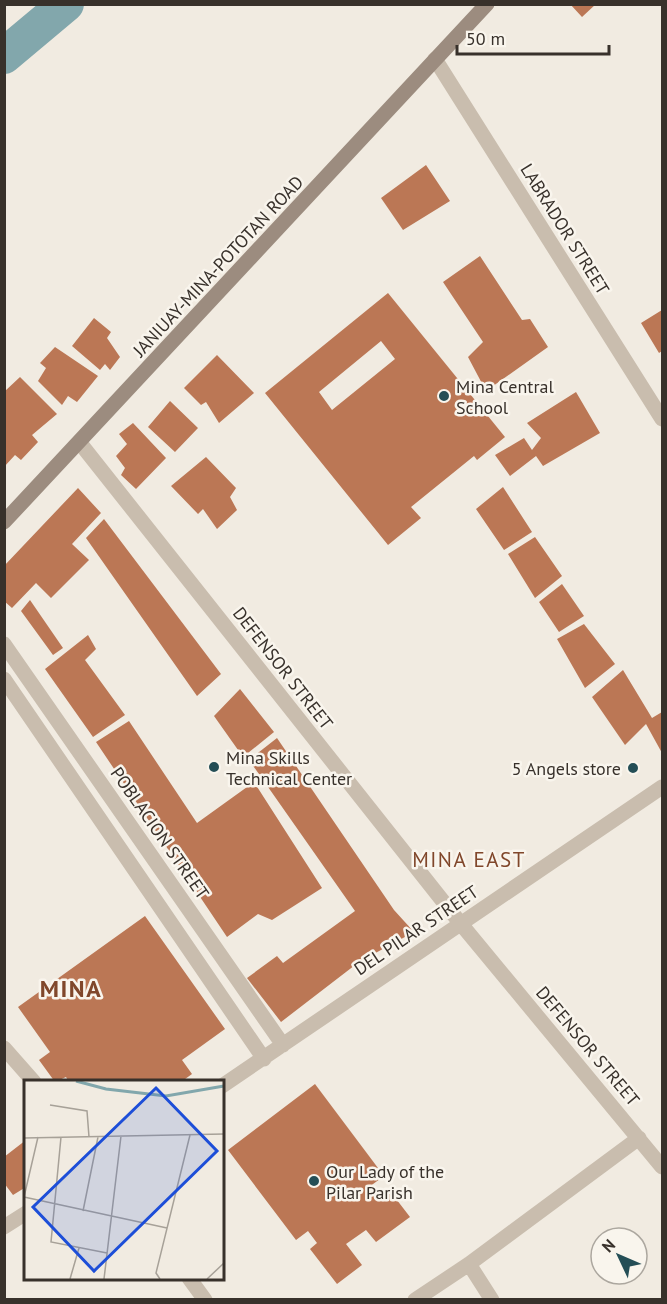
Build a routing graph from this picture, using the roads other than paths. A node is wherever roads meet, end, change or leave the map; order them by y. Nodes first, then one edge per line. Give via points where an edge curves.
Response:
1 (487, 4) edge
2 (435, 59) junction
3 (663, 419) edge
4 (80, 443) junction
5 (4, 522) edge
6 (4, 644) edge
7 (4, 679) edge
8 (663, 787) edge
9 (461, 924) junction
10 (283, 1045) junction
11 (4, 1048) edge
12 (264, 1059) junction
13 (32, 1080) edge
14 (224, 1085) edge
15 (639, 1138) junction
16 (663, 1167) edge
17 (24, 1215) edge
18 (4, 1227) edge
19 (469, 1264) junction
20 (191, 1280) edge
21 (205, 1299) edge
22 (415, 1299) edge
23 (492, 1299) edge

1 - 2 main road, JANIUAY-MINA-POTOTAN ROAD
2 - 3 street, LABRADOR STREET
2 - 4 main road, JANIUAY-MINA-POTOTAN ROAD
4 - 5 main road, JANIUAY-MINA-POTOTAN ROAD
4 - 9 street, DEFENSOR STREET
6 - 10 street, POBLACION STREET
7 - 12 street
8 - 9 street, DEL PILAR STREET
9 - 10 street, DEL PILAR STREET
9 - 15 street, DEFENSOR STREET
10 - 12 street, DEL PILAR STREET
11 - 13 street
12 - 14 street, DEL PILAR STREET
15 - 16 street, DEFENSOR STREET
15 - 19 street
17 - 18 street
19 - 22 street
19 - 23 street
20 - 21 street

